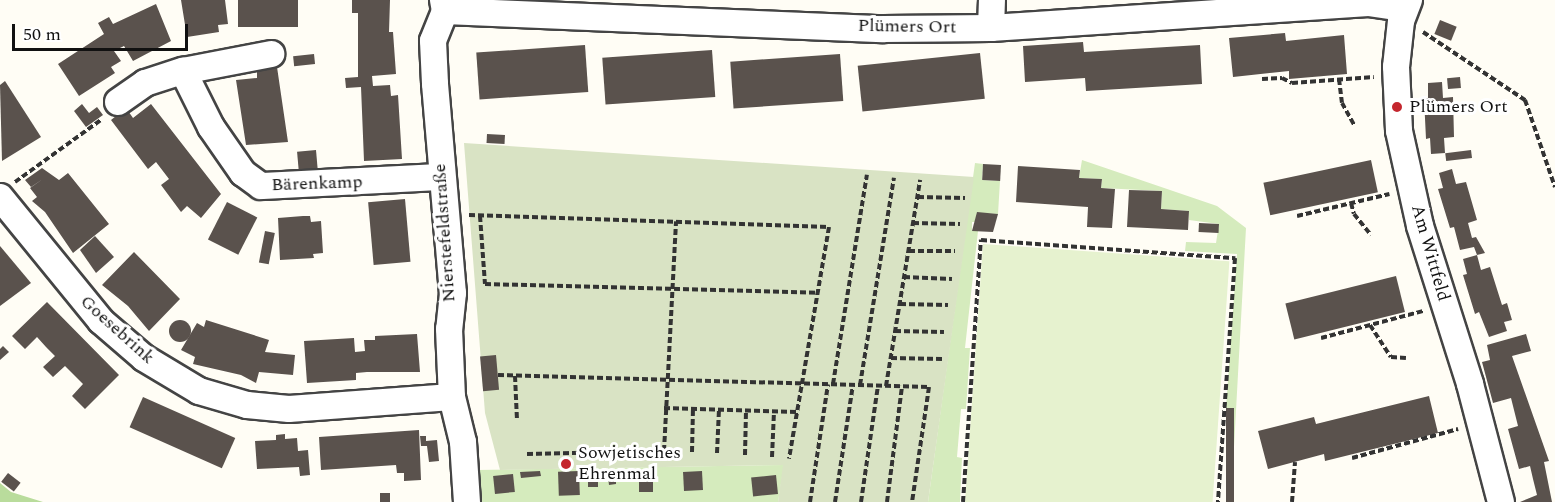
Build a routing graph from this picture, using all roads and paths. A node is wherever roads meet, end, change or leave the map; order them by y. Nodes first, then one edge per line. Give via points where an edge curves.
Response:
1 (992, 0) edge
2 (444, 5) edge
3 (1404, 10) edge
4 (991, 28) junction
5 (272, 54) dead end
6 (183, 71) junction
7 (1386, 76) dead end
8 (1262, 79) dead end
9 (1339, 79) junction
10 (118, 102) joint
11 (1354, 125) dead end
12 (867, 175) dead end
13 (441, 177) junction
14 (894, 178) dead end
15 (920, 180) dead end
16 (1555, 187) edge
17 (5, 191) edge
18 (1392, 194) dead end
19 (918, 197) junction
20 (965, 198) dead end
21 (1351, 203) junction
22 (445, 215) junction
23 (480, 216) junction
24 (1297, 216) dead end
25 (676, 221) junction
26 (914, 223) junction
27 (960, 224) dead end
28 (1371, 235) dead end
29 (909, 251) junction
30 (955, 251) dead end
31 (904, 277) junction
32 (952, 279) dead end
33 (671, 288) junction
34 (818, 293) junction
35 (900, 304) junction
36 (948, 305) dead end
37 (1436, 308) dead end
38 (1370, 325) junction
39 (895, 331) junction
40 (944, 332) dead end
41 (1321, 338) dead end
42 (891, 358) junction
43 (1406, 358) dead end
44 (942, 359) dead end
45 (498, 375) dead end
46 (514, 375) junction
47 (665, 380) junction
48 (802, 383) junction
49 (830, 384) junction
50 (853, 385) junction
51 (860, 385) junction
52 (878, 385) junction
53 (886, 386) junction
54 (902, 386) junction
55 (452, 397) junction
56 (664, 408) junction
57 (693, 408) junction
58 (719, 409) junction
59 (746, 410) junction
60 (774, 411) junction
61 (797, 412) junction
62 (517, 420) dead end
63 (1470, 426) dead end
64 (692, 452) dead end
65 (717, 453) dead end
66 (527, 454) dead end
67 (745, 455) dead end
68 (772, 457) dead end
69 (1352, 458) dead end
70 (789, 459) dead end
71 (1295, 462) dead end
72 (467, 502) edge
73 (810, 502) edge
74 (835, 502) edge
75 (861, 502) edge
76 (887, 502) edge
77 (912, 502) edge
78 (963, 502) edge
79 (1218, 502) edge
80 (1292, 502) edge
81 (1501, 502) edge

1 - 4 street
2 - 4 street, Plümers Ort via 883,28
2 - 13 street, Nierstefeldstraße via 433,42
3 - 4 street, Plümers Ort via 1368,3
3 - 16 path via 1525,100
3 - 81 street, Am Wittfeld via 1396,67 1399,131 1420,226 1470,384
5 - 6 street
6 - 10 street via 145,83
6 - 13 street, Bärenkamp via 211,127 243,173 261,186
7 - 9 path
8 - 9 path
9 - 11 path via 1342,103
10 - 17 path via 119,107
12 - 49 path
13 - 22 street, Nierstefeldstraße
14 - 51 path
15 - 19 path
17 - 55 street, Goesebrink via 101,321 144,358 199,391 247,405 289,409
18 - 21 path
19 - 20 path
19 - 26 path
21 - 24 path
21 - 28 path via 1354,214
22 - 23 path
22 - 55 street, Nierstefeldstraße via 453,293 449,329
23 - 25 path
23 - 33 path via 485,284
25 - 33 path
25 - 34 path via 830,227
26 - 27 path
26 - 29 path
29 - 30 path
29 - 31 path
31 - 32 path
31 - 35 path
33 - 34 path
33 - 47 path
34 - 48 path
35 - 36 path
35 - 39 path
37 - 38 path
38 - 41 path
38 - 43 path via 1391,357
39 - 40 path
39 - 42 path
42 - 44 path
42 - 53 path
45 - 46 path
46 - 47 path
46 - 62 path
47 - 48 path
47 - 56 path
48 - 49 path
48 - 61 path
49 - 50 path
49 - 73 path
50 - 51 path
50 - 74 path
51 - 52 path
52 - 53 path
52 - 75 path
53 - 54 path
54 - 76 path
54 - 77 path via 928,387
55 - 72 street, Nierstefeldstraße via 463,442
56 - 57 path
56 - 66 path via 663,451
57 - 58 path
57 - 64 path
58 - 59 path
58 - 65 path
59 - 60 path
59 - 67 path
60 - 61 path
60 - 68 path
61 - 70 path
63 - 69 path
71 - 80 path
78 - 79 path via 981,240 1235,258

